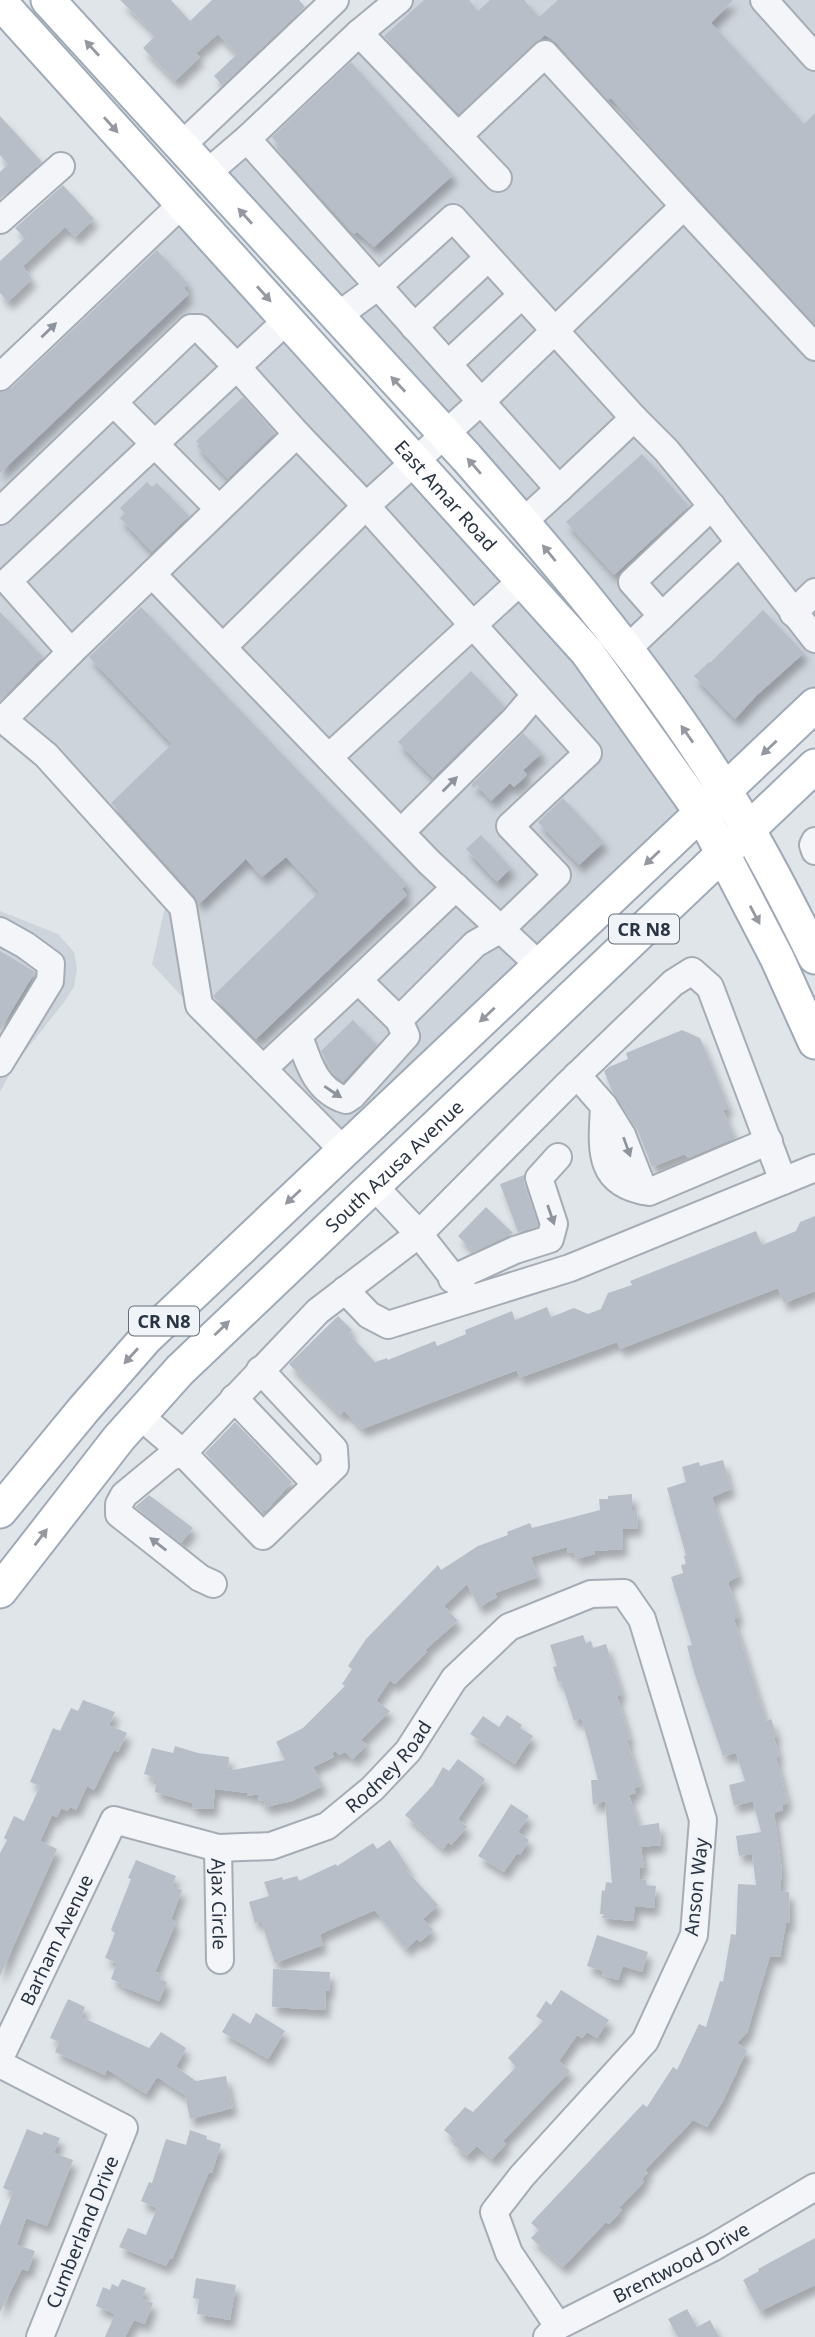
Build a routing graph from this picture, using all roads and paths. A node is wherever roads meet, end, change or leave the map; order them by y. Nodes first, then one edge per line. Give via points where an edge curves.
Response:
1 (48, 0) edge
2 (335, 0) edge
3 (399, 0) edge
4 (764, 0) edge
5 (0, 2) edge
6 (359, 33) junction
7 (815, 57) edge
8 (458, 136) junction
9 (247, 139) junction
10 (181, 146) junction
11 (61, 166) dead end
12 (206, 174) junction
13 (498, 178) dead end
14 (183, 204) junction
15 (684, 206) junction
16 (0, 220) edge
17 (488, 258) junction
18 (377, 287) junction
19 (522, 295) junction
20 (336, 317) junction
21 (287, 320) junction
22 (414, 327) junction
23 (554, 330) junction
24 (815, 347) edge
25 (448, 365) junction
26 (237, 367) junction
27 (0, 377) edge
28 (484, 398) junction
29 (114, 402) junction
30 (634, 418) junction
31 (297, 434) junction
32 (445, 434) junction
33 (155, 444) junction
34 (415, 461) junction
35 (559, 489) junction
36 (373, 499) junction
37 (712, 506) junction
38 (219, 509) junction
39 (0, 511) edge
40 (523, 522) junction
41 (739, 543) junction
42 (152, 574) junction
43 (4, 577) edge
44 (523, 580) junction
45 (815, 592) edge
46 (793, 613) junction
47 (662, 616) junction
48 (472, 625) junction
49 (815, 639) edge
50 (223, 647) junction
51 (626, 650) junction
52 (71, 652) junction
53 (536, 695) junction
54 (815, 705) edge
55 (1, 718) edge
56 (329, 757) junction
57 (815, 766) edge
58 (713, 801) junction
59 (748, 831) junction
60 (401, 832) junction
61 (815, 841) edge
62 (815, 851) edge
63 (723, 855) junction
64 (456, 887) junction
65 (501, 929) junction
66 (0, 931) edge
67 (815, 957) edge
68 (539, 965) junction
69 (358, 980) junction
70 (399, 1020) junction
71 (299, 1036) junction
72 (815, 1042) edge
73 (0, 1063) edge
74 (263, 1069) junction
75 (578, 1075) junction
76 (768, 1141) junction
77 (343, 1150) junction
78 (558, 1157) dead end
79 (815, 1168) edge
80 (783, 1181) junction
81 (373, 1185) junction
82 (419, 1234) junction
83 (452, 1279) junction
84 (345, 1290) junction
85 (470, 1299) junction
86 (260, 1370) junction
87 (234, 1398) junction
88 (139, 1415) junction
89 (183, 1453) junction
90 (316, 1484) junction
91 (0, 1511) edge
92 (213, 1584) dead end
93 (0, 1591) edge
94 (624, 1593) joint
95 (114, 1820) joint
96 (218, 1848) junction
97 (220, 1960) dead end
98 (0, 2058) edge
99 (0, 2064) edge
100 (815, 2187) edge
101 (553, 2332) edge
102 (40, 2337) edge

10 -> 1 main road, East Amar Road
2 - 10 street
3 - 6 street
4 - 7 street
5 -> 14 main road, East Amar Road
6 - 8 street
6 - 9 street
8 - 13 street
8 - 15 street via 545,54
9 - 12 street
9 - 18 street
10 - 12 main road, East Amar Road
11 - 16 street
20 -> 12 main road, East Amar Road
14 -> 21 main road, East Amar Road
27 -> 14 street
15 - 23 street
15 - 24 street
17 - 18 street via 453,218
17 - 19 street
17 - 22 street
18 - 20 street
18 - 22 street
19 - 23 street
19 - 25 street
32 -> 20 main road, East Amar Road
21 - 26 street
21 - 34 main road, East Amar Road
22 - 25 street
23 - 28 street
23 - 30 street
25 - 28 street
26 - 29 street via 195,327
26 - 31 street
26 - 33 street
28 - 32 street
28 - 35 street
29 - 33 street
29 - 39 street
30 - 35 street
30 - 37 street
31 - 36 street
31 - 38 street
32 - 34 street
40 -> 32 main road, East Amar Road
33 - 38 street
33 - 43 street
34 - 36 street
34 - 44 main road, East Amar Road
35 - 40 street
36 - 48 street
36 - 50 street
37 - 41 street
37 - 47 street via 632,582
38 - 42 street
51 -> 40 main road, East Amar Road
41 - 46 street
41 - 47 street
42 - 50 street
42 - 52 street
43 - 52 street
44 - 48 street
44 - 58 main road, East Amar Road
45 - 46 street
46 - 49 street
47 - 51 street
48 - 53 street
48 - 56 street
50 - 56 street
58 -> 51 main road, East Amar Road via 704,758
52 - 55 street
60 -> 53 street
53 - 65 street via 588,753 510,826 557,875
54 -> 58 main road, CR N8
55 - 74 street via 46,755 183,907 199,1004
56 - 60 street
57 - 59 main road, South Azusa Avenue / CR N8
58 - 59 main road, East Amar Road
58 - 63 main road, East Amar Road
58 -> 68 main road, CR N8
59 - 63 main road, South Azusa Avenue / CR N8
59 - 67 main road, East Amar Road
60 - 64 street
61 - 62 street
63 -> 72 main road, East Amar Road
63 - 81 main road, South Azusa Avenue / CR N8
64 - 65 street
64 - 69 street
65 - 68 street
65 - 70 street via 475,944
66 - 73 street via 51,964 50,981
68 -> 77 main road, CR N8
69 - 70 street
69 - 71 street
71 -> 70 street via 311,1068 327,1091 346,1100 406,1036
71 - 74 street
74 - 77 street
75 - 76 street via 604,1106 601,1142 607,1165 621,1183 634,1190 649,1192
75 - 76 street via 673,983 692,971 710,987
75 - 82 street
76 - 80 street
77 - 81 main road
77 -> 91 main road, CR N8 via 146,1338
78 -> 83 street via 539,1178 554,1224 550,1239
79 - 80 street
80 - 85 street via 570,1268
81 - 82 street
88 -> 81 main road, South Azusa Avenue / CR N8
82 - 83 street
82 - 84 street
83 - 85 street
84 - 85 street via 369,1315 388,1325
84 - 86 street via 317,1311
86 - 87 street
86 - 90 street via 334,1449 335,1466
87 - 89 street
87 - 90 street
88 - 89 street
93 -> 88 main road, South Azusa Avenue / CR N8
89 - 90 street via 262,1536
92 -> 89 street via 119,1514 124,1496 170,1457
94 - 96 street, Rodney Road via 591,1594 509,1627 454,1679 408,1751 327,1826 271,1846
94 - 101 street, Anson Way via 642,1619 703,1820 694,1935 645,2041 494,2212 509,2253
95 - 96 street, Rodney Road
95 - 98 street, Barham Avenue
96 - 97 street, Ajax Circle
99 - 102 street, Cumberland Drive via 124,2128
100 - 101 street, Brentwood Drive

